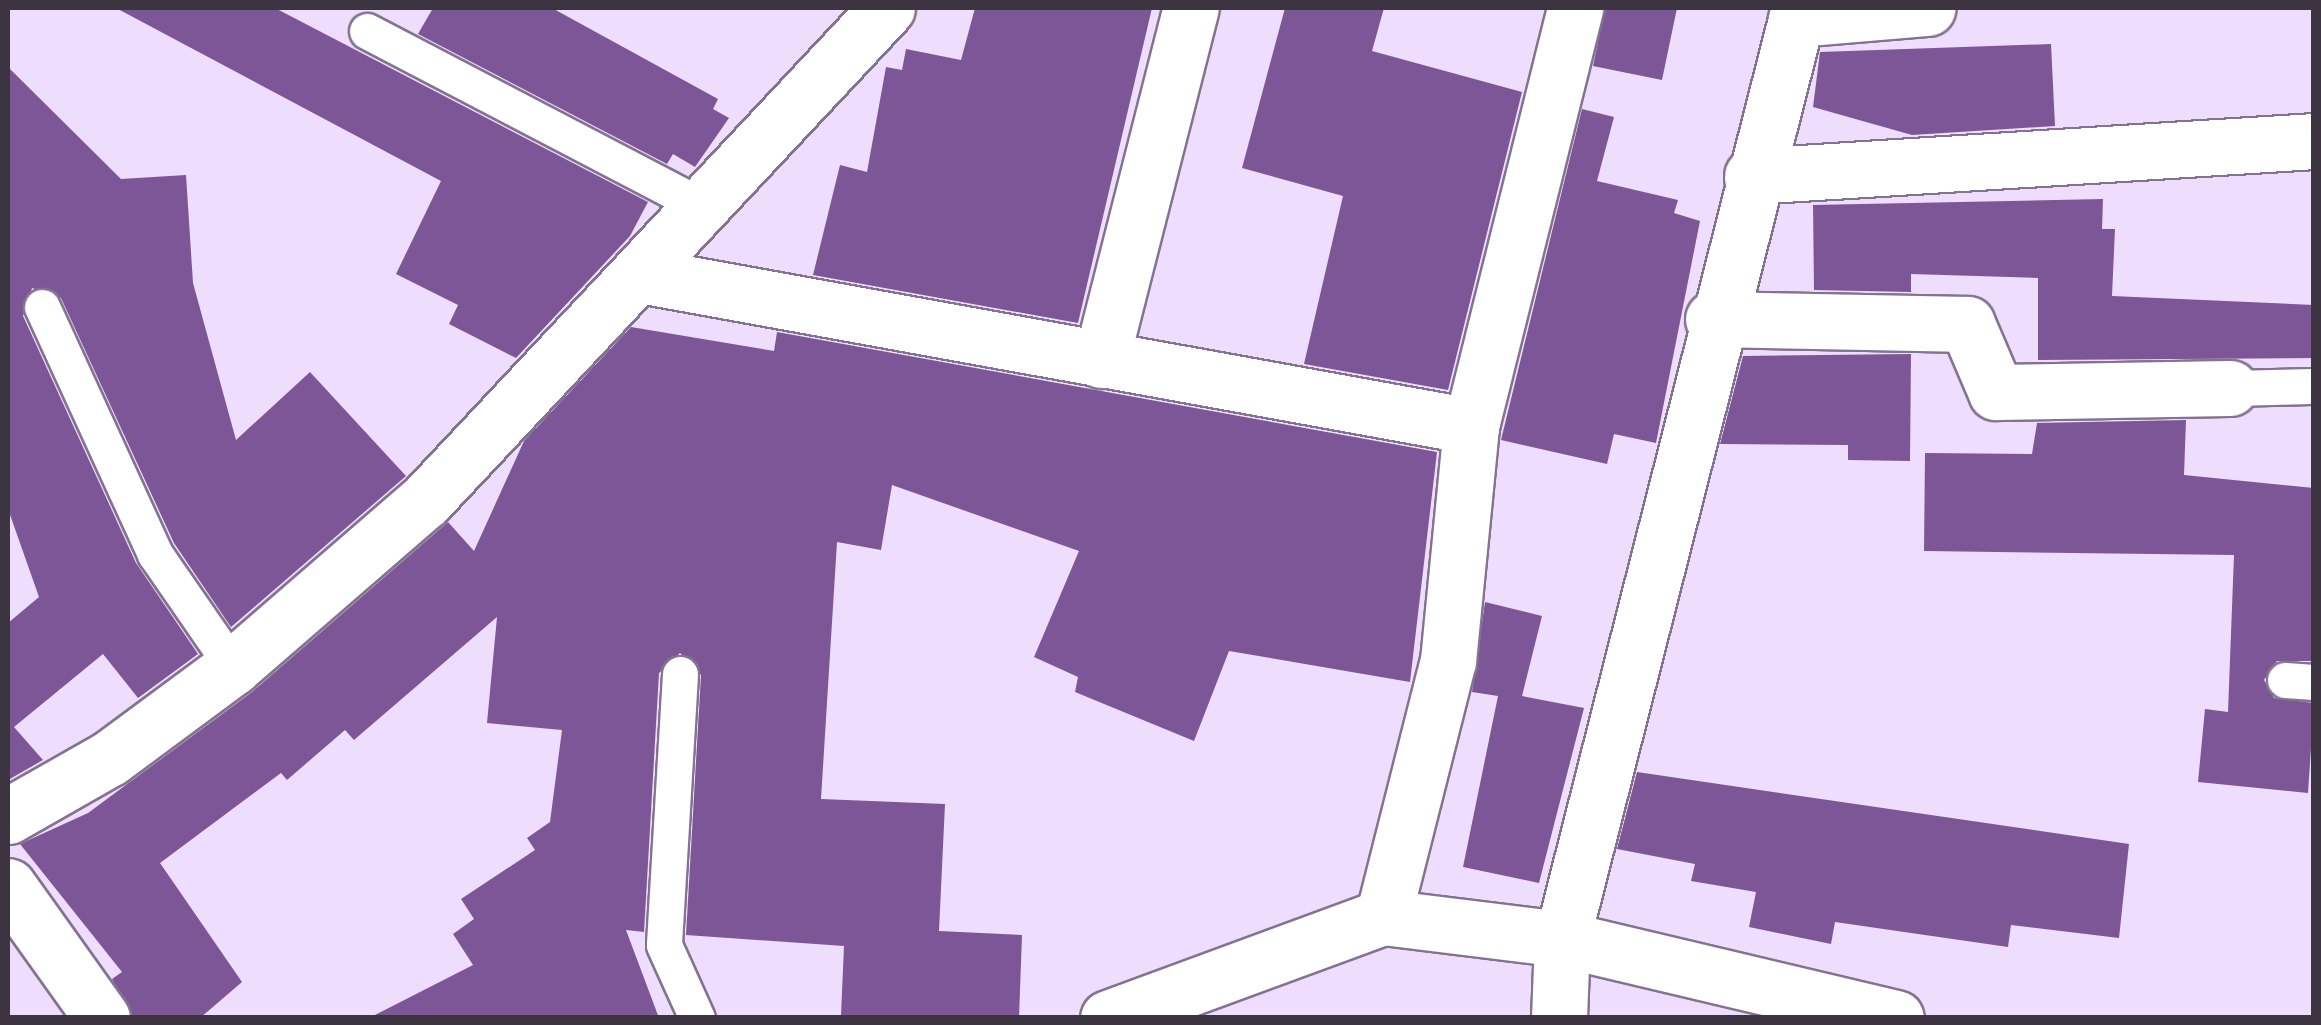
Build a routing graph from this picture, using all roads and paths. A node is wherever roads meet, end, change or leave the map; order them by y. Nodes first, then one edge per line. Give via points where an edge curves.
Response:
1 (887, 8) edge
2 (1191, 8) edge
3 (1575, 8) edge
4 (1928, 8) edge
5 (1797, 13) edge
6 (367, 31) dead end
7 (2314, 141) edge
8 (1752, 176) junction
9 (705, 208) junction
10 (640, 275) junction
11 (42, 307) dead end
12 (1714, 319) junction
13 (1101, 360) junction
14 (2314, 386) edge
15 (2230, 388) joint
16 (1471, 426) junction
17 (233, 667) junction
18 (680, 674) dead end
19 (8, 816) edge
20 (8, 886) edge
21 (1384, 917) junction
22 (1562, 938) junction
23 (102, 1018) edge
24 (696, 1018) edge
25 (1108, 1018) edge
26 (1559, 1018) edge
27 (1896, 1018) edge

1 - 9 street
2 - 13 street
3 - 16 street
4 - 5 street
5 - 8 street
6 - 9 lane
7 - 8 street
8 - 12 street
9 - 10 street
10 - 13 street
10 - 17 street via 426,500
11 - 17 lane via 155,554
12 - 15 street via 1967,324 1996,392
12 - 22 street
13 - 16 street
14 - 15 lane
16 - 21 street via 1448,661
17 - 19 street via 110,758
18 - 24 lane via 664,945
20 - 23 street
21 - 22 street
21 - 25 street
22 - 26 street
22 - 27 street

